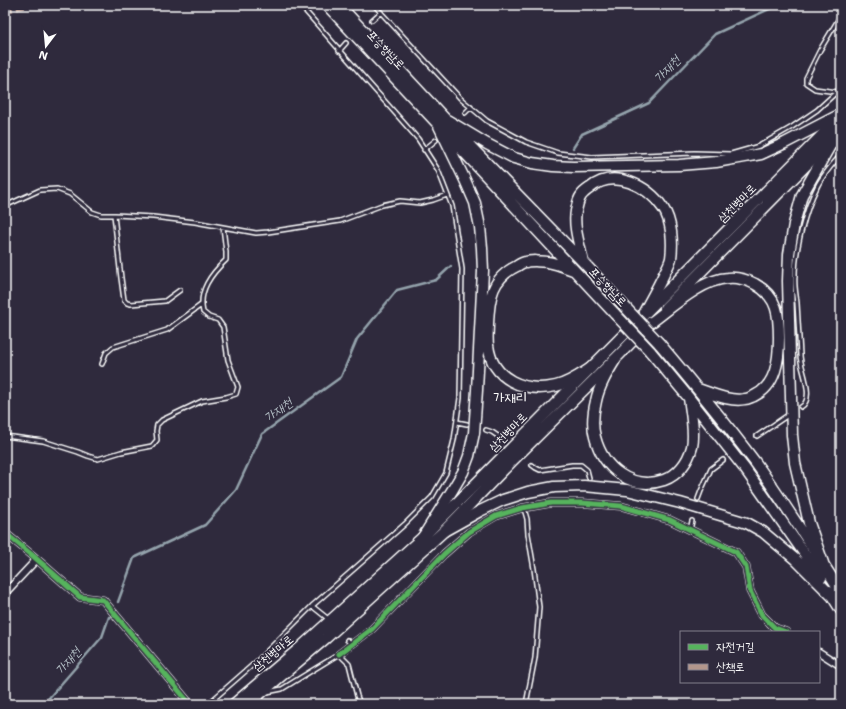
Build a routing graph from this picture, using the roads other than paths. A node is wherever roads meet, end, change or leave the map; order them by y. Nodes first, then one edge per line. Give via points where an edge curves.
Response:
1 (300, 5) edge
2 (327, 5) edge
3 (339, 5) edge
4 (374, 5) edge
5 (839, 5) edge
6 (841, 10) edge
7 (381, 12) junction
8 (372, 20) dead end
9 (346, 43) dead end
10 (339, 51) junction
11 (841, 88) edge
12 (837, 92) junction
13 (471, 108) junction
14 (465, 113) dead end
15 (841, 115) edge
16 (443, 123) junction
17 (838, 133) edge
18 (436, 140) dead end
19 (424, 150) junction
20 (841, 155) edge
21 (447, 195) junction
22 (5, 206) edge
23 (114, 215) junction
24 (223, 227) junction
25 (584, 262) junction
26 (575, 270) junction
27 (180, 290) dead end
28 (201, 305) junction
29 (642, 316) junction
30 (653, 321) junction
31 (615, 360) junction
32 (102, 364) dead end
33 (591, 368) junction
34 (698, 389) junction
35 (689, 398) junction
36 (801, 407) dead end
37 (788, 415) dead end
38 (457, 422) junction
39 (467, 424) dead end
40 (486, 430) dead end
41 (5, 436) edge
42 (757, 436) dead end
43 (502, 439) dead end
44 (723, 460) dead end
45 (532, 465) dead end
46 (589, 478) dead end
47 (698, 499) dead end
48 (522, 508) junction
49 (692, 521) dead end
50 (690, 530) junction
51 (444, 531) junction
52 (5, 533) edge
53 (423, 537) junction
54 (37, 559) junction
55 (823, 563) junction
56 (837, 594) edge
57 (5, 595) edge
58 (312, 606) junction
59 (841, 610) edge
60 (327, 618) dead end
61 (783, 631) edge
62 (346, 640) dead end
63 (352, 644) junction
64 (820, 653) edge
65 (339, 654) junction
66 (841, 666) edge
67 (262, 693) junction
68 (190, 704) edge
69 (208, 704) edge
70 (234, 704) edge
71 (248, 704) edge
72 (360, 704) edge
73 (526, 704) edge

1 - 10 lane
2 - 16 main road, 포승향남로
3 - 16 main road, 포승향남로
4 - 7 lane
5 - 6 lane
6 - 12 lane via 806,78 806,83 815,89
7 - 8 lane
7 - 13 lane
9 - 10 lane
10 - 19 lane via 418,139
11 - 12 lane
12 - 13 lane via 792,127 759,146 731,154 592,157 558,153 526,142
13 - 14 lane
15 - 16 main road via 761,154 679,165 573,167 532,163 514,158
15 - 29 main road, 삼천병마로
16 - 25 main road, 포승향남로 via 472,148
16 - 26 main road, 포승향남로
16 - 53 main road via 474,203 480,227 482,271 478,383 474,433 469,456 453,490
17 - 30 main road, 삼천병마로
17 - 55 main road via 802,195 789,254 788,281 795,463 809,524
18 - 19 lane
19 - 21 lane via 438,170
20 - 36 lane via 817,186 798,243 794,275 800,362 807,383 807,398
21 - 24 lane via 420,203 400,201 382,205 340,221 268,232 256,233
21 - 38 lane via 452,206 462,269 460,398
22 - 23 lane via 40,190 56,189 70,194 92,212
23 - 24 lane via 153,217
23 - 27 lane via 124,300 131,304 165,301
24 - 28 lane via 226,260 209,280
25 - 29 main road via 576,225 576,212 581,196 594,185 605,180 618,179 629,181 652,195 664,209 673,241 671,260
25 - 34 main road, 포승향남로, bridge
26 - 33 main road via 548,262 526,261 508,270 499,279 490,298 488,345 496,368 518,385 545,388 557,386
26 - 35 main road, 포승향남로, bridge via 650,351
28 - 32 lane via 167,330 113,347 106,353
28 - 41 lane via 203,312 218,320 223,327 228,360 238,387 236,394 202,401 162,420 157,425 157,440 152,446 98,459 43,441
29 - 33 main road, 삼천병마로
30 - 31 main road, 삼천병마로
30 - 34 main road via 696,290 711,282 728,278 752,283 772,299 779,319 779,355 777,368 766,388 746,399 735,400
31 - 35 main road via 601,384 593,415 593,427 603,457 611,468 622,476 634,481 657,482 670,478 681,469 688,459 692,446
31 - 51 main road, 삼천병마로
33 - 53 main road, 삼천병마로
34 - 55 main road, 포승향남로 via 755,463
35 - 56 main road, 포승향남로
37 - 42 lane
38 - 39 lane
38 - 58 lane via 446,473 432,497
40 - 43 lane
44 - 47 lane via 711,469
45 - 46 lane via 540,470 581,465 587,470
48 - 50 street via 551,502 593,502 621,506 670,520
48 - 63 street via 496,516 468,532 372,629
48 - 73 lane via 527,519 539,607 535,658
49 - 50 lane
50 - 61 street via 736,552 746,567 750,591 762,615 775,628
51 - 56 main road via 503,500 528,492 554,487 584,486 626,490 747,523 763,532
51 - 67 main road, 삼천병마로
52 - 54 street
53 - 70 main road, 삼천병마로
54 - 57 street
54 - 68 street via 80,597 103,600
55 - 56 main road, 포승향남로
56 - 59 main road, 포승향남로
58 - 60 lane
58 - 69 lane via 256,662
62 - 63 lane
63 - 65 street
64 - 66 street
65 - 67 lane via 282,689
65 - 72 lane via 349,664
67 - 71 main road, 삼천병마로

